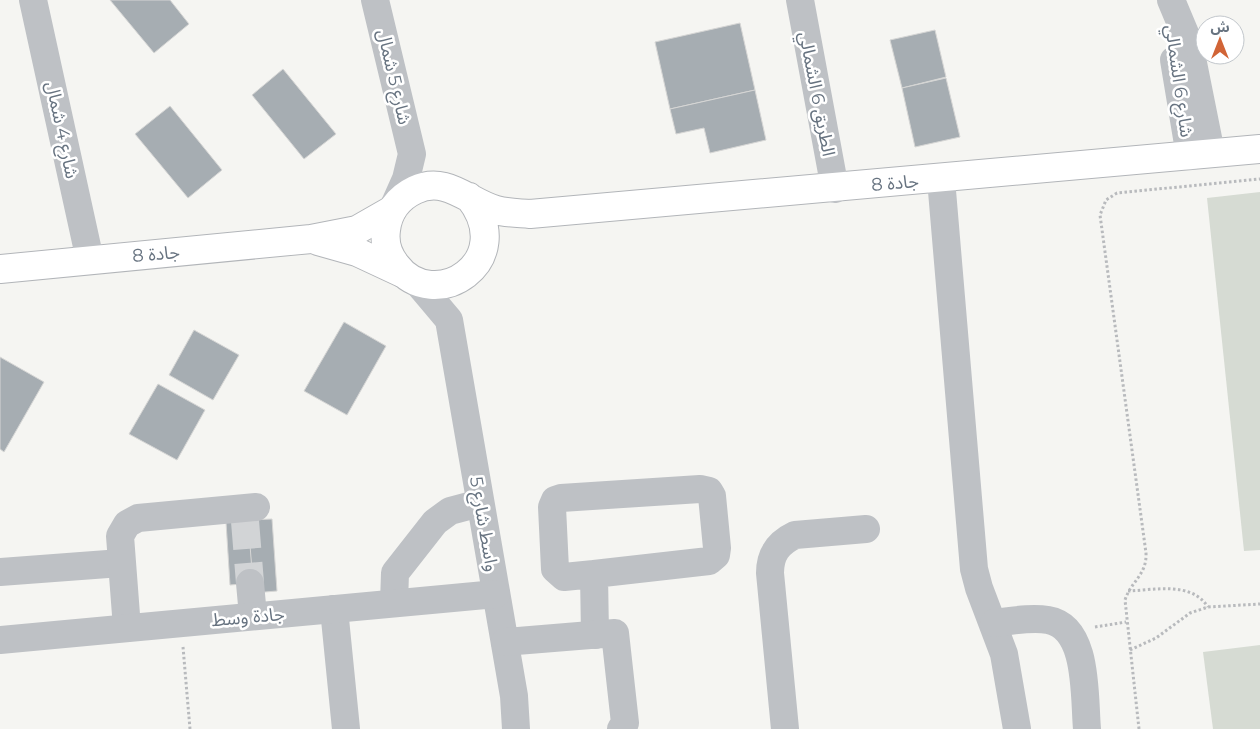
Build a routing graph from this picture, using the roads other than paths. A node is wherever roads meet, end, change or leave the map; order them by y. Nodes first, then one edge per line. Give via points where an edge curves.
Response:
1 (34, 0) edge
2 (376, 0) edge
3 (800, 0) edge
4 (1172, 3) edge
5 (1260, 149) edge
6 (412, 154) junction
7 (1200, 155) junction
8 (941, 179) junction
9 (835, 189) junction
10 (464, 194) junction
11 (393, 208) junction
12 (530, 214) junction
13 (312, 239) junction
14 (485, 245) junction
15 (90, 260) junction
16 (0, 269) edge
17 (472, 270) junction
18 (409, 278) junction
19 (449, 320) junction
20 (480, 504) junction
21 (248, 512) dead end
22 (866, 529) dead end
23 (121, 563) junction
24 (0, 572) edge
25 (594, 574) junction
26 (250, 583) tunnel mouth
27 (496, 594) junction
28 (394, 603) junction
29 (334, 609) junction
30 (253, 616) junction
31 (994, 623) junction
32 (127, 628) junction
33 (595, 635) junction
34 (0, 640) edge
35 (505, 642) junction
36 (346, 729) edge
37 (516, 729) edge
38 (622, 729) edge
39 (785, 729) edge
40 (1017, 729) edge
41 (1086, 729) edge

1 - 15 street, شارع 4 شمال
2 - 6 street, شارع 5 شمال
3 - 9 street, الطريق 6 الشمالي
4 - 7 street, شارع 6 الشمالي via 1189,43
5 - 7 main road, جادة 8
6 - 10 street via 430,173
6 - 11 street, شارع 5 شمال via 406,179
7 - 8 main road, جادة 8
8 - 9 main road, جادة 8
8 - 31 street via 972,550 978,588
9 - 12 main road, جادة 8
10 - 11 main road via 442,185 421,187 405,194
10 - 12 main road, جادة 8 via 496,210
10 - 14 main road via 480,211 486,228
11 - 13 main road, جادة 8 via 357,230
11 - 18 main road via 386,222 385,239 389,256
12 - 14 main road, جادة 8
13 - 15 main road, جادة 8
13 - 18 main road, جادة 8 via 357,252
14 - 17 main road
15 - 16 main road, جادة 8
17 - 18 main road via 458,280 441,285
17 - 19 street, واسط شارع 5
18 - 19 street
19 - 20 street, واسط شارع 5
20 - 27 street, واسط شارع 5
20 - 28 street via 455,508 435,522 395,573
21 - 23 street via 132,520 120,536
22 - 39 street via 795,536 786,539 773,554 770,573
23 - 24 street
23 - 32 street
25 - 25 street via 564,577 555,569 552,507 556,500 700,489 709,491 718,548 709,561
25 - 33 street
26 - 30 street
27 - 28 street, جادة وسط
27 - 35 street, واسط شارع 5
28 - 29 street, جادة وسط
29 - 30 street, جادة وسط
29 - 36 street
30 - 32 street, جادة وسط
31 - 40 street via 1004,654
31 - 41 street via 1050,620 1070,632 1079,652
32 - 34 street, جادة وسط
33 - 35 street
33 - 38 street via 615,633 625,723
35 - 37 street, واسط شارع 5

